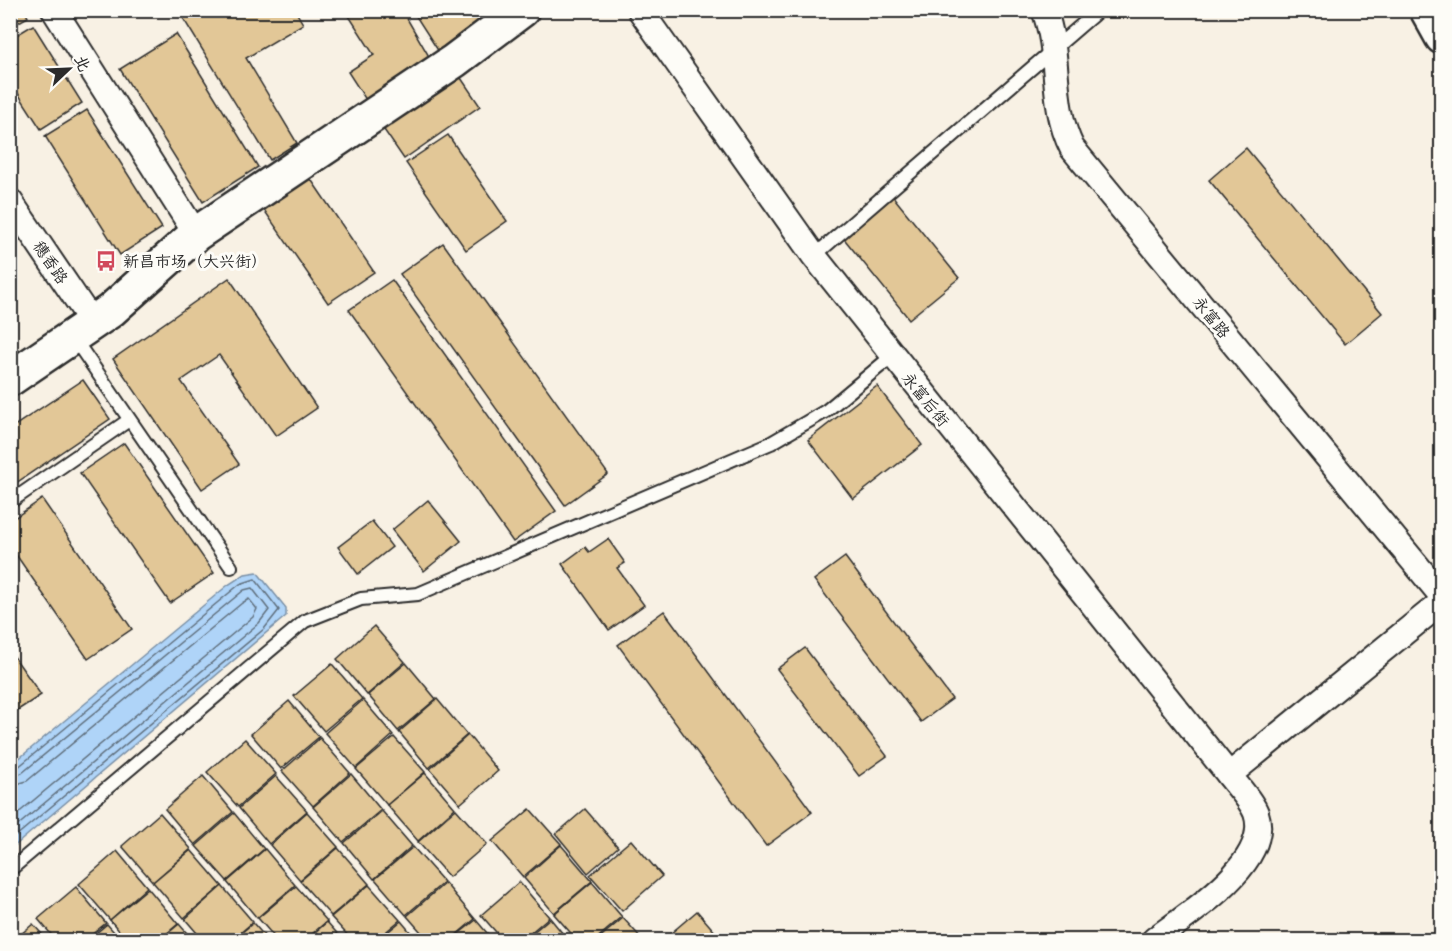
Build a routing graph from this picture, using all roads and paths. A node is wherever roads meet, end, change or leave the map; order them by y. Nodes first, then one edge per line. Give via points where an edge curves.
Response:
1 (54, 10) edge
2 (522, 10) edge
3 (640, 10) edge
4 (1044, 10) edge
5 (1099, 10) edge
6 (1427, 10) edge
7 (1442, 38) edge
8 (1053, 48) junction
9 (10, 201) edge
10 (196, 234) junction
11 (814, 256) junction
12 (82, 329) junction
13 (892, 356) junction
14 (10, 379) edge
15 (129, 420) junction
16 (10, 502) edge
17 (231, 567) dead end
18 (1442, 596) edge
19 (1442, 602) edge
20 (1229, 775) junction
21 (10, 870) edge
22 (1154, 940) edge

1 - 10 street
2 - 10 street via 454,61
3 - 11 street, 永富后街
4 - 8 street, 永富路
5 - 8 lane
6 - 7 street
8 - 11 lane
8 - 18 street, 永富路 via 1062,127 1072,148
9 - 12 street, 穗香路
10 - 12 street via 110,311
11 - 13 street, 永富后街
12 - 14 street
12 - 15 lane
13 - 20 street, 永富后街
13 - 21 lane via 826,411 771,443 418,594 361,599 305,621
15 - 16 lane
15 - 17 lane
19 - 20 street
20 - 22 street, 永富后街 via 1255,811 1259,830 1255,847 1224,884

